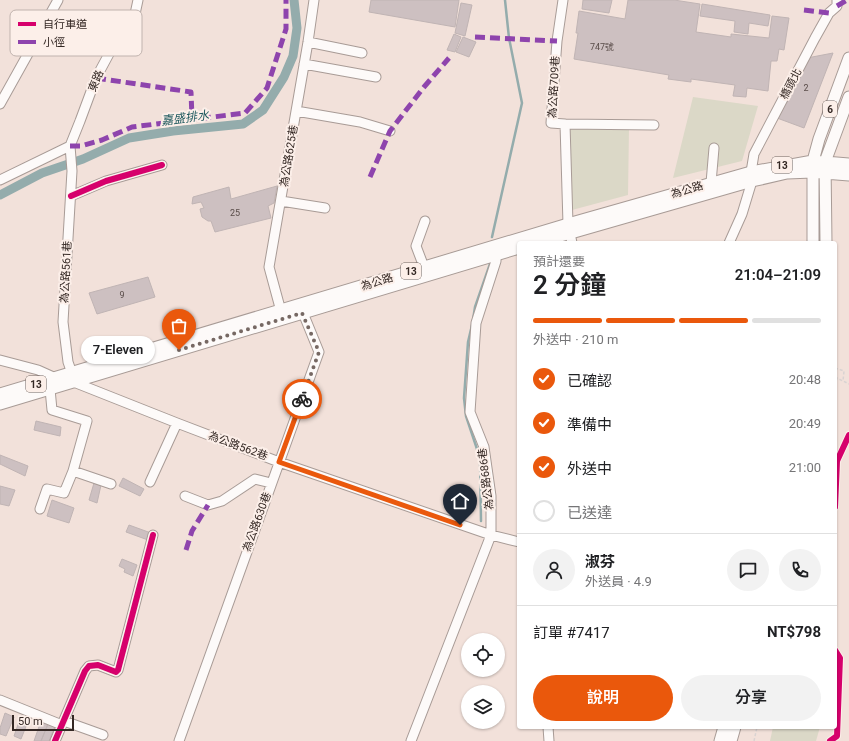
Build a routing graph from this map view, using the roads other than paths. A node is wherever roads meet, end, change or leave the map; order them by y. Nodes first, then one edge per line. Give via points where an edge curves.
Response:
1 (58, 0) edge
2 (138, 0) edge
3 (314, 0) edge
4 (563, 0) edge
5 (837, 0) edge
6 (52, 10) edge
7 (136, 10) edge
8 (308, 42) junction
9 (362, 53) dead end
10 (27, 56) edge
11 (108, 56) edge
12 (849, 58) edge
13 (304, 64) junction
14 (376, 77) dead end
15 (849, 97) edge
16 (0, 104) edge
17 (296, 111) junction
18 (565, 124) junction
19 (654, 125) dead end
20 (390, 132) dead end
21 (70, 146) junction
22 (714, 148) dead end
23 (849, 164) edge
24 (162, 165) dead end
25 (812, 167) junction
26 (825, 168) junction
27 (849, 175) edge
28 (752, 176) junction
29 (0, 180) edge
30 (712, 187) junction
31 (71, 196) junction
32 (281, 201) junction
33 (325, 208) dead end
34 (425, 221) dead end
35 (570, 233) edge
36 (535, 241) edge
37 (543, 241) edge
38 (730, 241) edge
39 (813, 241) edge
40 (826, 241) edge
41 (517, 245) edge
42 (517, 248) edge
43 (496, 250) junction
44 (424, 267) junction
45 (301, 309) junction
46 (281, 314) junction
47 (0, 360) edge
48 (73, 377) junction
49 (55, 378) junction
50 (50, 389) junction
51 (0, 394) edge
52 (0, 404) edge
53 (176, 423) junction
54 (279, 462) junction
55 (73, 471) junction
56 (150, 482) dead end
57 (271, 483) junction
58 (111, 484) dead end
59 (185, 496) dead end
60 (40, 509) dead end
61 (153, 535) dead end
62 (491, 536) junction
63 (517, 542) edge
64 (0, 700) edge
65 (63, 723) junction
66 (548, 729) edge
67 (723, 729) edge
68 (734, 729) edge
69 (103, 735) dead end
70 (55, 741) edge
71 (179, 741) edge
72 (411, 741) edge
73 (549, 741) edge
74 (720, 741) edge
75 (731, 741) edge

1 - 6 street
2 - 7 street, 東路
3 - 8 street, 為公路625巷
4 - 18 street, 為公路709巷 via 556,41 551,123
5 - 28 street, 橋頭北 via 754,154
8 - 9 street
8 - 13 street, 為公路625巷
10 - 16 street
11 - 21 street, 東路 via 96,78
12 - 25 main road, 6 via 819,139
13 - 14 street
13 - 17 street, 為公路625巷
15 - 26 main road, 6
17 - 20 street via 360,122
17 - 32 street, 為公路625巷
18 - 19 street
18 - 35 street, 為公路709巷
21 - 29 street
21 - 31 street, 為公路561巷
22 - 30 street
23 - 26 main road, 13
24 - 31 street via 106,181
25 - 26 main road, 為公路 / 13
25 - 28 main road, 為公路 / 13
25 - 39 main road, 6
26 - 27 main road, 13
26 - 40 main road, 6
28 - 30 main road, 為公路 / 13
28 - 38 street, 橋頭北 via 742,214
30 - 35 main road, 為公路 / 13
31 - 48 street, 為公路561巷 via 63,322 68,362
32 - 33 street
32 - 46 street, 為公路625巷 via 269,267
34 - 44 street via 416,246
35 - 36 main road, 為公路 / 13
35 - 37 main road, 為公路 / 13
41 - 43 main road, 為公路 / 13
42 - 43 main road, 為公路 / 13
43 - 44 main road, 為公路 / 13
43 - 45 main road, 為公路 / 13
43 - 62 street, 為公路686巷 via 476,323 470,412 484,447 491,496
44 - 45 main road, 為公路 / 13
45 - 46 main road, 為公路 / 13
45 - 54 street, 為公路630巷 via 319,352
46 - 48 main road, 為公路 / 13
47 - 49 street via 38,370
48 - 49 main road, 為公路 / 13
48 - 50 main road, 為公路 / 13
48 - 53 street, 為公路562巷 via 88,388
49 - 51 main road, 為公路 / 13
50 - 52 main road, 為公路 / 13
50 - 55 street via 52,410 87,421
53 - 54 street, 為公路562巷
53 - 56 street
54 - 57 street, 為公路630巷
54 - 62 street, 為公路562巷
55 - 58 street
55 - 60 street via 64,493 47,489
57 - 59 street via 255,479 222,501 208,505
57 - 71 street, 為公路630巷
61 - 65 street via 118,670 116,672 98,665 89,666
62 - 63 street, 為公路562巷
62 - 72 street, 為公路686巷
64 - 65 street
65 - 69 street
65 - 70 street
66 - 73 street
67 - 74 main road
68 - 75 main road

